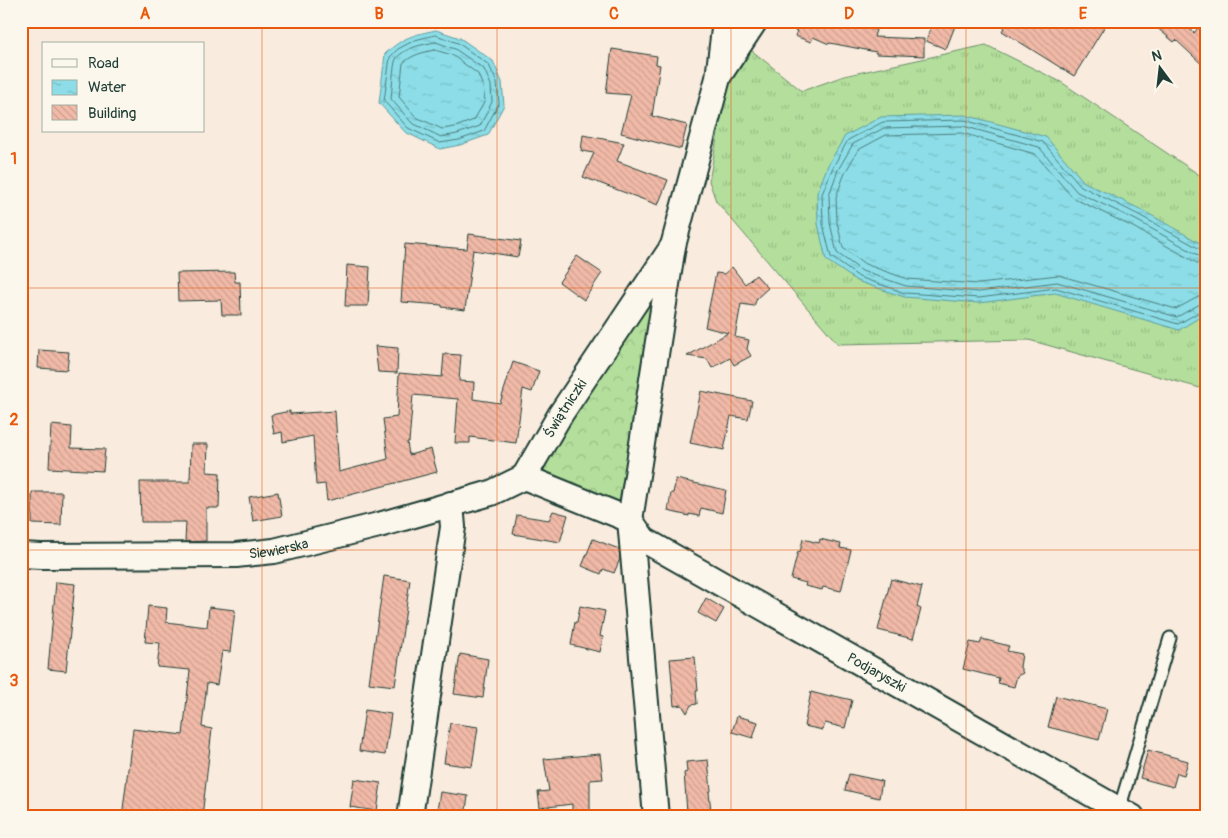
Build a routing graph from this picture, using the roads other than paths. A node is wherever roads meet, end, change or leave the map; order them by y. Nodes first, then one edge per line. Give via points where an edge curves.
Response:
1 (725, 21) edge
2 (755, 21) edge
3 (718, 78) junction
4 (673, 246) junction
5 (524, 478) junction
6 (451, 504) junction
7 (630, 520) junction
8 (21, 555) edge
9 (1170, 638) dead end
10 (1126, 813) edge
11 (410, 817) edge
12 (656, 817) edge

1 - 3 street, Świątniczki
2 - 3 street, Świątniczki
3 - 4 street, Świątniczki
4 - 5 street, Świątniczki via 560,416
4 - 7 street, Świątniczki
5 - 6 street, Siewierska via 491,493
5 - 7 street
6 - 8 street, Siewierska via 274,551 236,555
6 - 11 street via 453,527
7 - 10 street, Podjaryszki via 644,540
7 - 12 street, Świątniczki
9 - 10 lane

